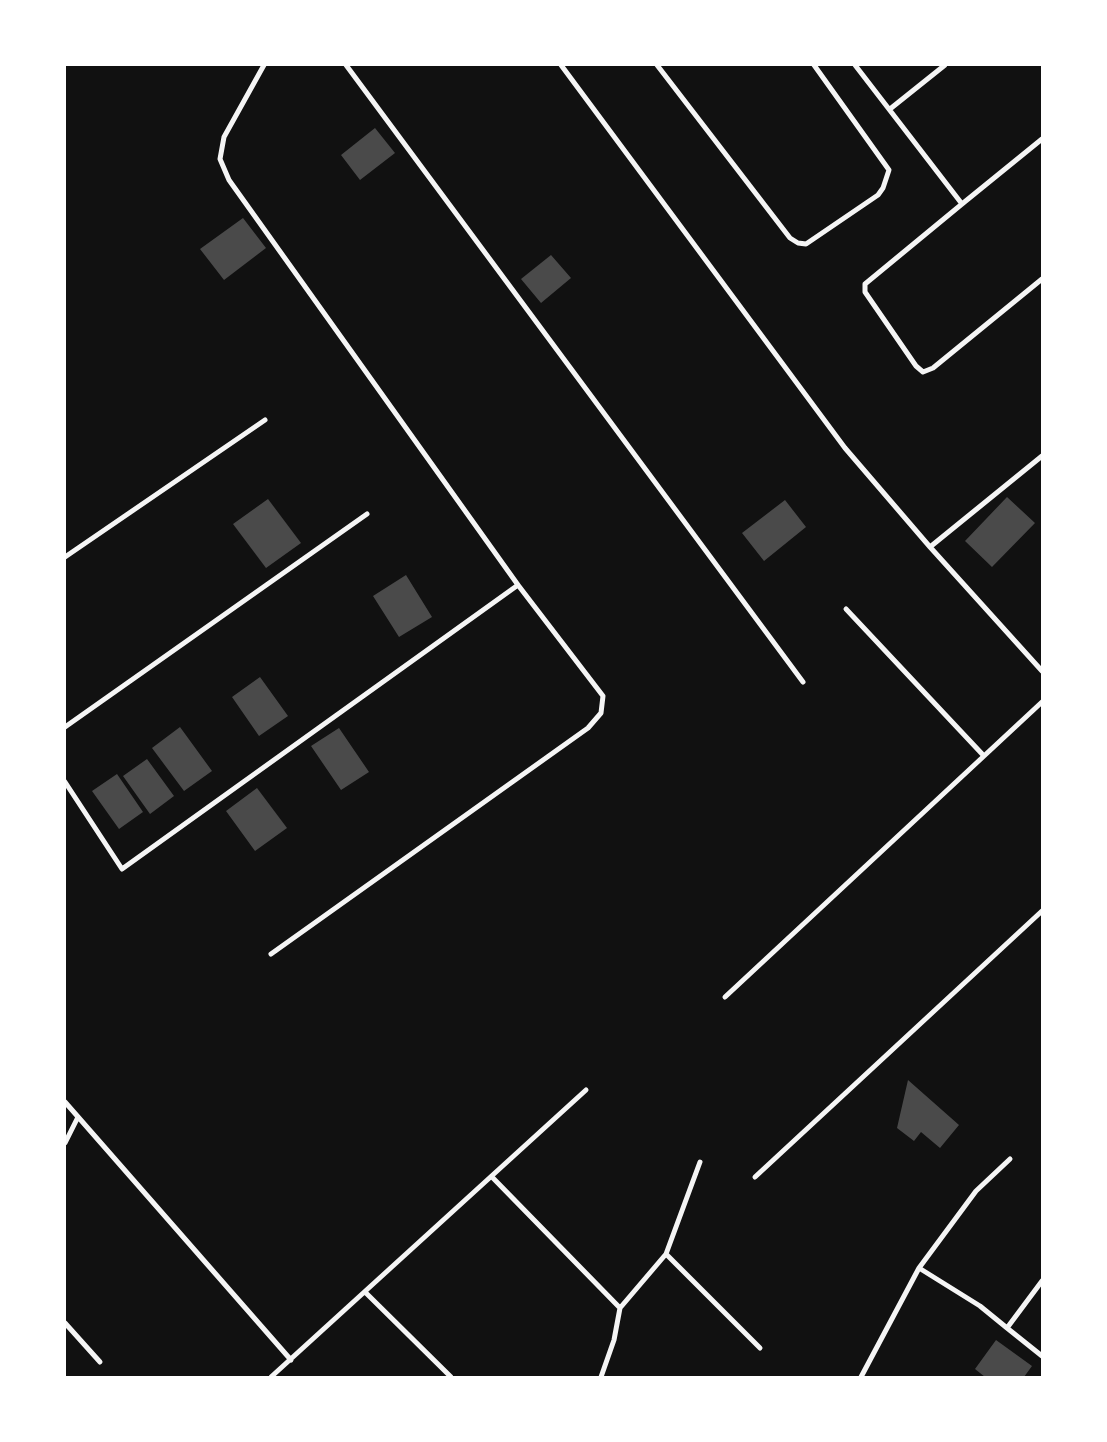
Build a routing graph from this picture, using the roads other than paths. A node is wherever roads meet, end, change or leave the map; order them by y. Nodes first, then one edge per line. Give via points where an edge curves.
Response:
1 (264, 65) edge
2 (346, 65) edge
3 (562, 65) edge
4 (657, 65) edge
5 (814, 65) edge
6 (855, 65) edge
7 (945, 65) edge
8 (890, 110) junction
9 (1042, 139) edge
10 (962, 204) junction
11 (1042, 279) edge
12 (265, 420) dead end
13 (1042, 456) edge
14 (367, 514) dead end
15 (930, 547) junction
16 (65, 557) edge
17 (518, 584) junction
18 (846, 609) dead end
19 (1042, 671) edge
20 (803, 682) dead end
21 (1042, 702) edge
22 (65, 727) edge
23 (984, 756) junction
24 (65, 782) edge
25 (1042, 912) edge
26 (271, 954) dead end
27 (726, 997) dead end
28 (586, 1090) dead end
29 (65, 1102) edge
30 (78, 1117) junction
31 (65, 1143) edge
32 (1010, 1159) dead end
33 (700, 1162) dead end
34 (492, 1176) junction
35 (755, 1178) dead end
36 (666, 1254) junction
37 (919, 1268) junction
38 (1042, 1281) edge
39 (366, 1293) junction
40 (620, 1308) junction
41 (65, 1323) edge
42 (1007, 1328) junction
43 (760, 1348) dead end
44 (1042, 1356) edge
45 (291, 1360) junction
46 (100, 1362) dead end
47 (271, 1377) edge
48 (451, 1377) edge
49 (601, 1377) edge
50 (861, 1377) edge

1 - 17 street via 224,137 220,159 229,180
2 - 20 street
3 - 15 street via 845,448
4 - 5 street via 790,238 806,244 878,195 889,170
6 - 8 street
7 - 8 street
8 - 10 street
9 - 10 street
10 - 11 street via 865,284 866,292 916,366 923,372 933,368
12 - 16 street
13 - 15 street
14 - 22 street
15 - 19 street
17 - 24 street via 122,869
17 - 26 street via 603,696 600,713 588,728 568,743
18 - 23 street
21 - 23 street
23 - 27 street
25 - 35 street
28 - 34 street
29 - 30 street
30 - 31 street
30 - 45 street
32 - 37 street via 976,1192
33 - 36 street
34 - 39 street
34 - 40 street
36 - 40 street
36 - 43 street
37 - 42 street via 980,1306
37 - 50 street
38 - 42 street
39 - 45 street
39 - 48 street
40 - 49 street via 614,1340
41 - 46 street
42 - 44 street
45 - 47 street

